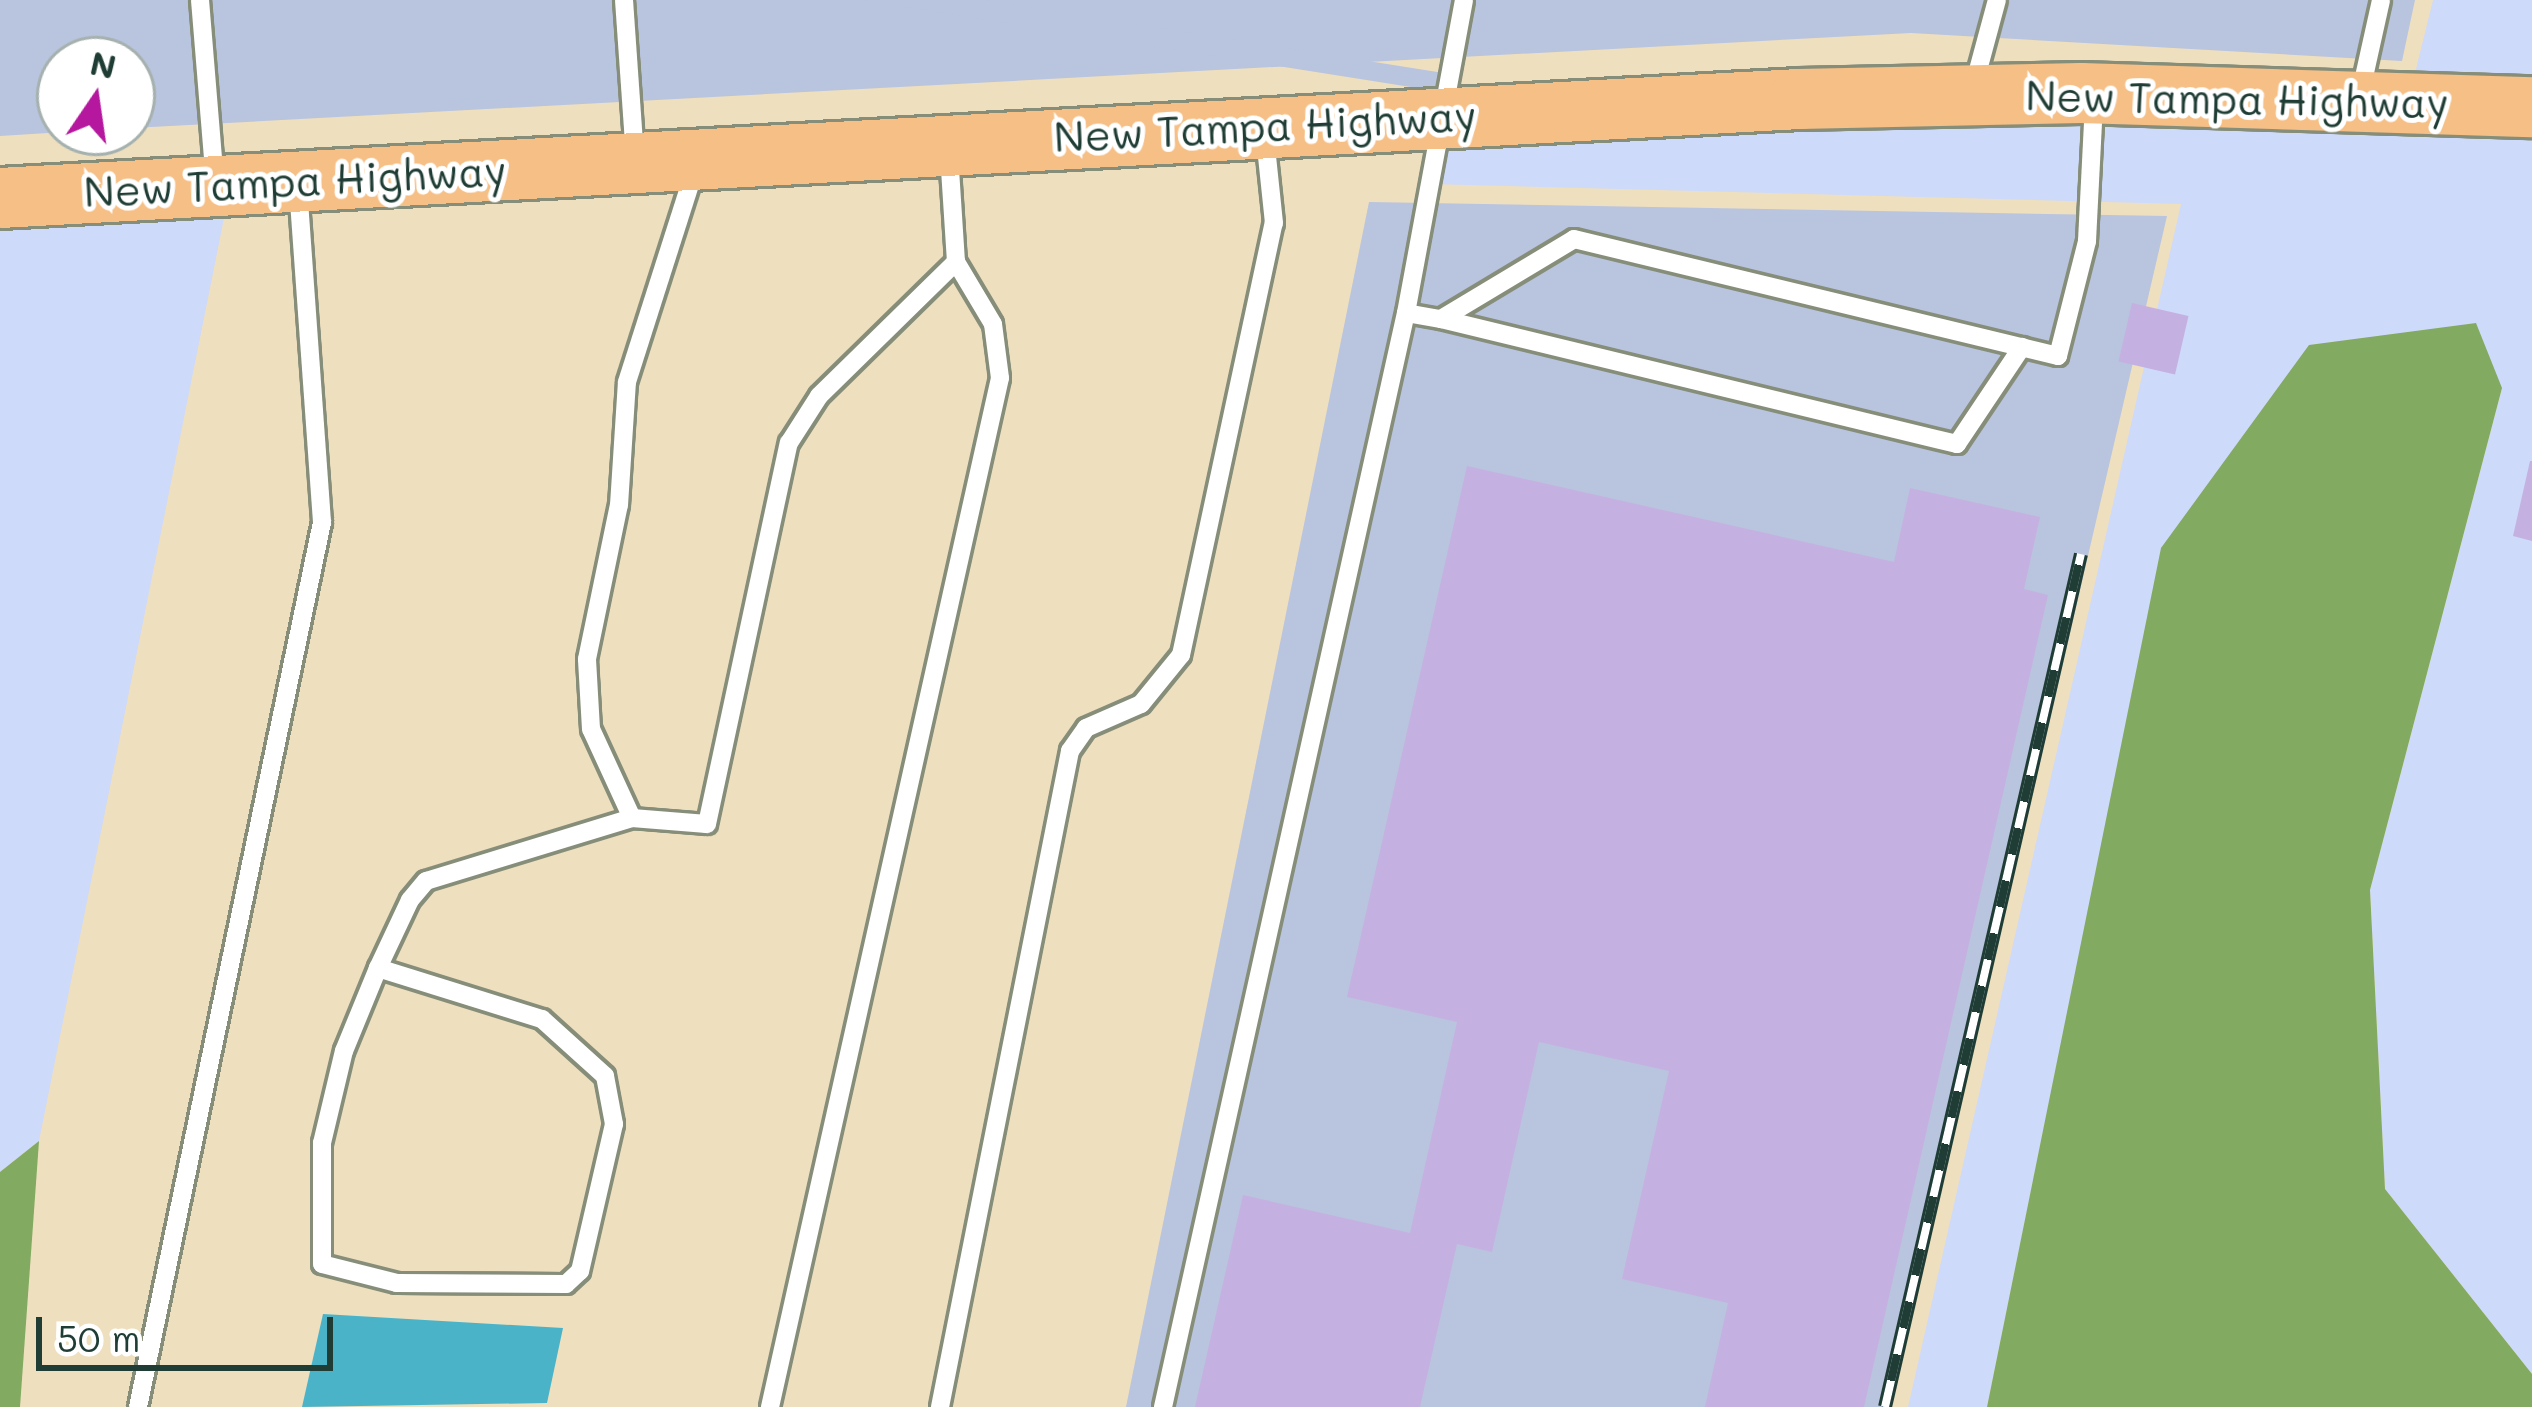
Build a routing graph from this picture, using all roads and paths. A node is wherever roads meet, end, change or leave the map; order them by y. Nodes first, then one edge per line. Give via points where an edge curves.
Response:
1 (200, 0) edge
2 (624, 0) edge
3 (1464, 0) edge
4 (1997, 0) edge
5 (2381, 0) edge
6 (2095, 93) junction
7 (1971, 95) junction
8 (2359, 100) junction
9 (2532, 107) edge
10 (1438, 116) junction
11 (1264, 124) junction
12 (948, 143) junction
13 (699, 157) junction
14 (636, 160) junction
15 (296, 181) junction
16 (215, 186) junction
17 (0, 198) edge
18 (956, 262) junction
19 (1406, 313) junction
20 (1441, 320) junction
21 (2022, 347) junction
22 (632, 818) junction
23 (378, 968) junction
24 (138, 1407) edge
25 (770, 1407) edge
26 (940, 1407) edge
27 (1163, 1407) edge

1 - 16 lane
2 - 14 lane
3 - 10 lane
4 - 7 lane
5 - 8 lane
6 - 7 main road, New Tampa Highway
6 - 8 main road, New Tampa Highway
6 - 21 lane via 2087,241 2058,356
7 - 10 main road, New Tampa Highway
8 - 9 main road, New Tampa Highway
10 - 11 main road, New Tampa Highway
10 - 19 lane
11 - 12 main road, New Tampa Highway
11 - 26 lane via 1274,223 1181,655 1141,704 1086,728 1070,751
12 - 13 main road, New Tampa Highway
12 - 18 lane
13 - 14 main road, New Tampa Highway
13 - 22 lane via 627,382 619,505 587,659 591,729
14 - 15 main road, New Tampa Highway
15 - 16 main road, New Tampa Highway
15 - 24 lane via 322,522
16 - 17 main road, New Tampa Highway
18 - 22 lane via 819,396 789,443 706,824
18 - 25 lane via 993,324 1000,378
19 - 20 lane
19 - 27 lane
20 - 21 lane via 1574,239
20 - 21 lane via 1957,444
22 - 23 lane via 426,881
23 - 23 lane via 322,1143 322,1264 397,1283 566,1285 580,1271 614,1124 605,1076 542,1019

